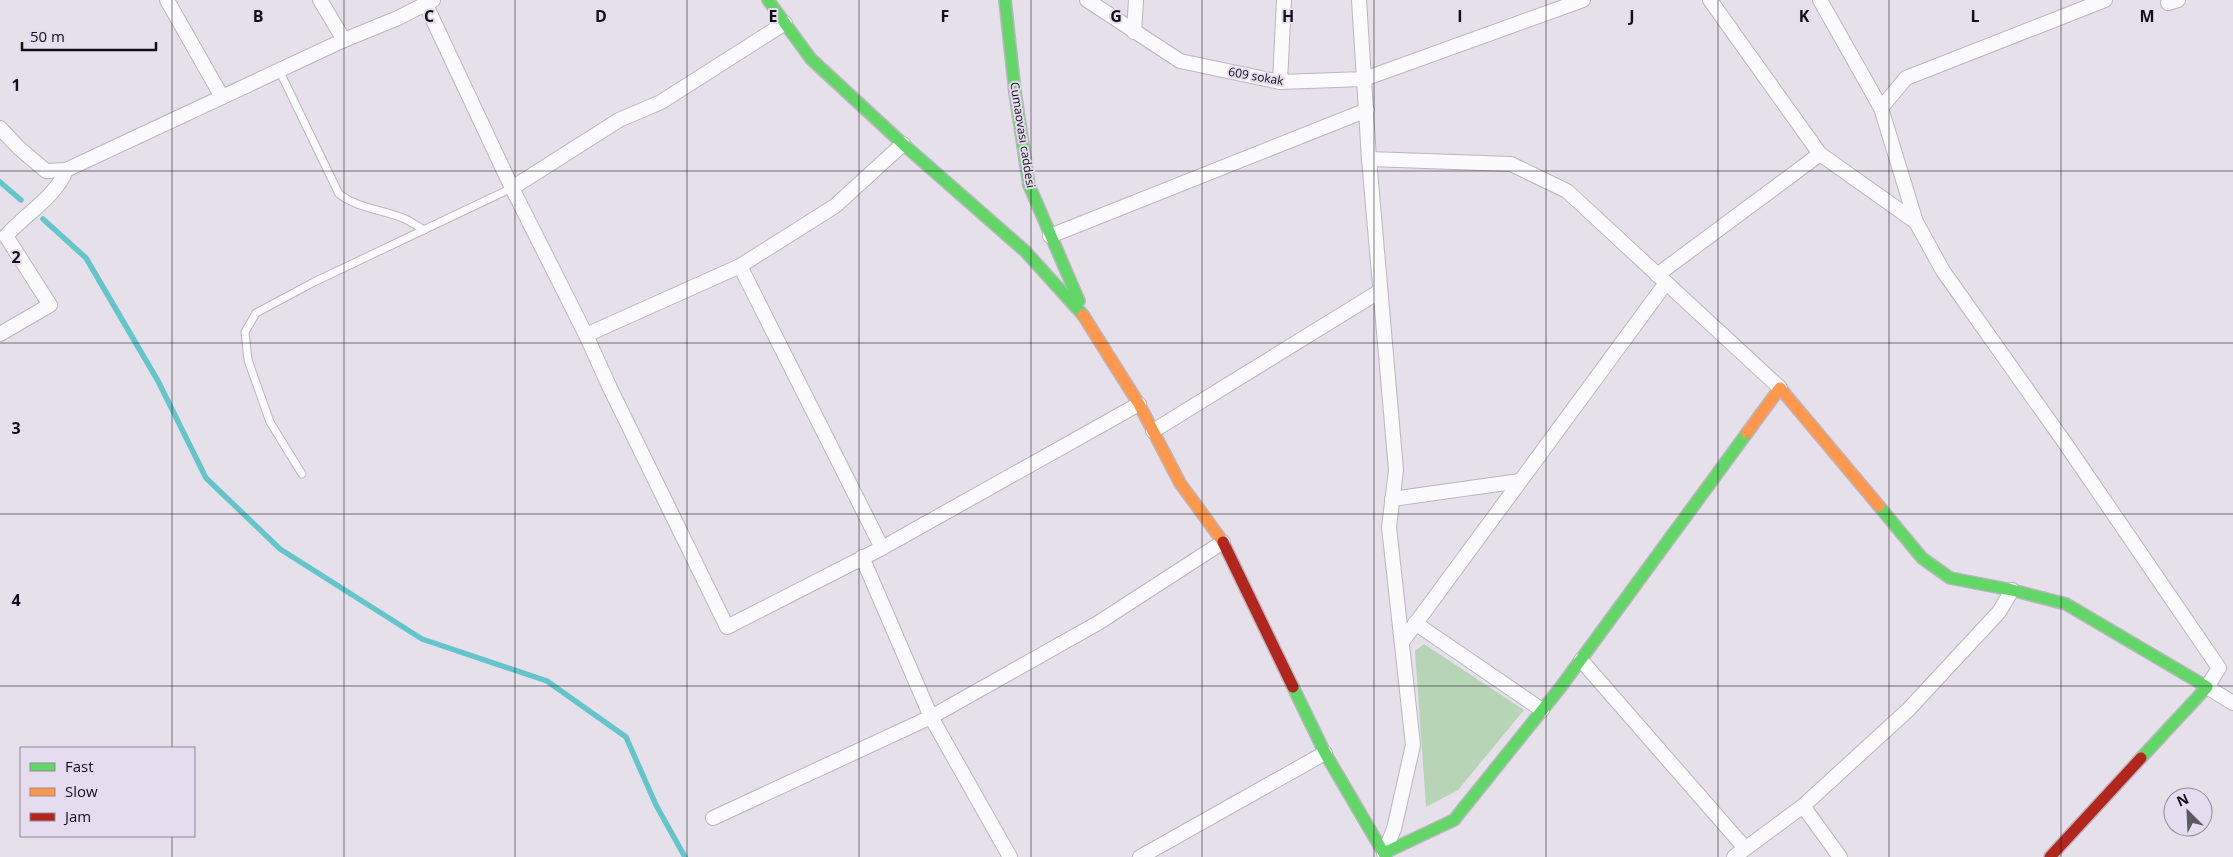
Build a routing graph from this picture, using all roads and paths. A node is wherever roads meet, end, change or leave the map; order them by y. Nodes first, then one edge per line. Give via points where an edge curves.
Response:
1 (166, 0) edge
2 (320, 0) edge
3 (768, 0) edge
4 (1005, 0) edge
5 (1087, 0) edge
6 (1136, 0) edge
7 (1284, 0) edge
8 (1359, 0) edge
9 (1583, 0) edge
10 (1710, 0) edge
11 (1820, 0) edge
12 (2104, 0) edge
13 (430, 3) edge
14 (785, 23) junction
15 (1134, 32) junction
16 (344, 40) junction
17 (279, 70) junction
18 (1364, 79) junction
19 (1280, 82) junction
20 (222, 97) junction
21 (1881, 108) junction
22 (1367, 110) junction
23 (0, 128) edge
24 (903, 144) junction
25 (1820, 154) junction
26 (1369, 160) junction
27 (66, 170) junction
28 (512, 188) junction
29 (1916, 222) junction
30 (424, 230) junction
31 (1050, 236) junction
32 (740, 266) junction
33 (1662, 279) junction
34 (1380, 291) junction
35 (1086, 318) junction
36 (0, 334) edge
37 (586, 335) junction
38 (1780, 388) junction
39 (1139, 404) junction
40 (1153, 432) junction
41 (302, 474) dead end
42 (1520, 481) junction
43 (1392, 499) junction
44 (1223, 542) junction
45 (882, 548) junction
46 (862, 557) junction
47 (2012, 590) junction
48 (1415, 623) junction
49 (1402, 642) junction
50 (1581, 660) junction
51 (2207, 687) junction
52 (2233, 703) edge
53 (1542, 710) junction
54 (932, 716) junction
55 (1325, 753) junction
56 (1803, 806) junction
57 (713, 818) dead end
58 (1745, 848) junction
59 (1385, 855) edge
60 (1010, 857) edge
61 (1140, 857) edge
62 (1734, 857) edge
63 (1840, 857) edge
64 (2050, 857) edge

1 - 20 street
2 - 16 street
3 - 14 main road
4 - 31 main road, Cumaovası caddesi via 1029,185
5 - 15 street, 609 sokak
6 - 15 street
7 - 19 street
8 - 18 street
9 - 18 street, 609 sokak
10 - 25 street
11 - 21 street
12 - 21 street via 1906,78
13 - 16 street
13 - 28 street
14 - 24 main road via 811,59
14 - 28 street via 661,102 619,120
15 - 19 street, 609 sokak via 1180,61
16 - 17 street
17 - 20 street
17 - 30 lane via 339,194 363,208 403,218
18 - 19 street, 609 sokak
18 - 22 street
20 - 27 street
21 - 29 street
22 - 26 street
22 - 31 street
23 - 27 street via 46,171
24 - 32 street via 835,206
24 - 35 main road via 1025,251
25 - 29 street
25 - 33 street
26 - 33 street via 1511,164 1566,191
26 - 34 street
27 - 36 street via 61,183 6,236 50,305
28 - 30 lane
28 - 37 street
29 - 51 street via 1943,272 2065,443 2218,668
30 - 41 lane via 256,312 245,332 248,360 270,422
31 - 35 main road, Cumaovası caddesi
32 - 37 street
32 - 45 street
33 - 38 street
33 - 42 street
34 - 40 street
34 - 43 street via 1396,470
35 - 39 main road
37 - 46 street via 727,626
38 - 47 main road via 1922,558 1950,578
38 - 50 main road
39 - 40 main road
39 - 45 street
40 - 44 main road via 1180,483
42 - 43 street
42 - 48 street
43 - 49 street via 1389,527
44 - 54 street via 1098,623
44 - 55 main road
45 - 46 street
46 - 54 street
47 - 51 main road via 2066,604
47 - 56 street via 1999,612 1908,710
48 - 49 street
48 - 53 street
49 - 59 street via 1413,744
50 - 53 main road
50 - 58 street
51 - 52 street
51 - 64 main road
53 - 59 main road via 1454,820
54 - 57 street
54 - 60 street
55 - 59 main road
55 - 61 street
56 - 58 street
56 - 63 street
58 - 62 street

